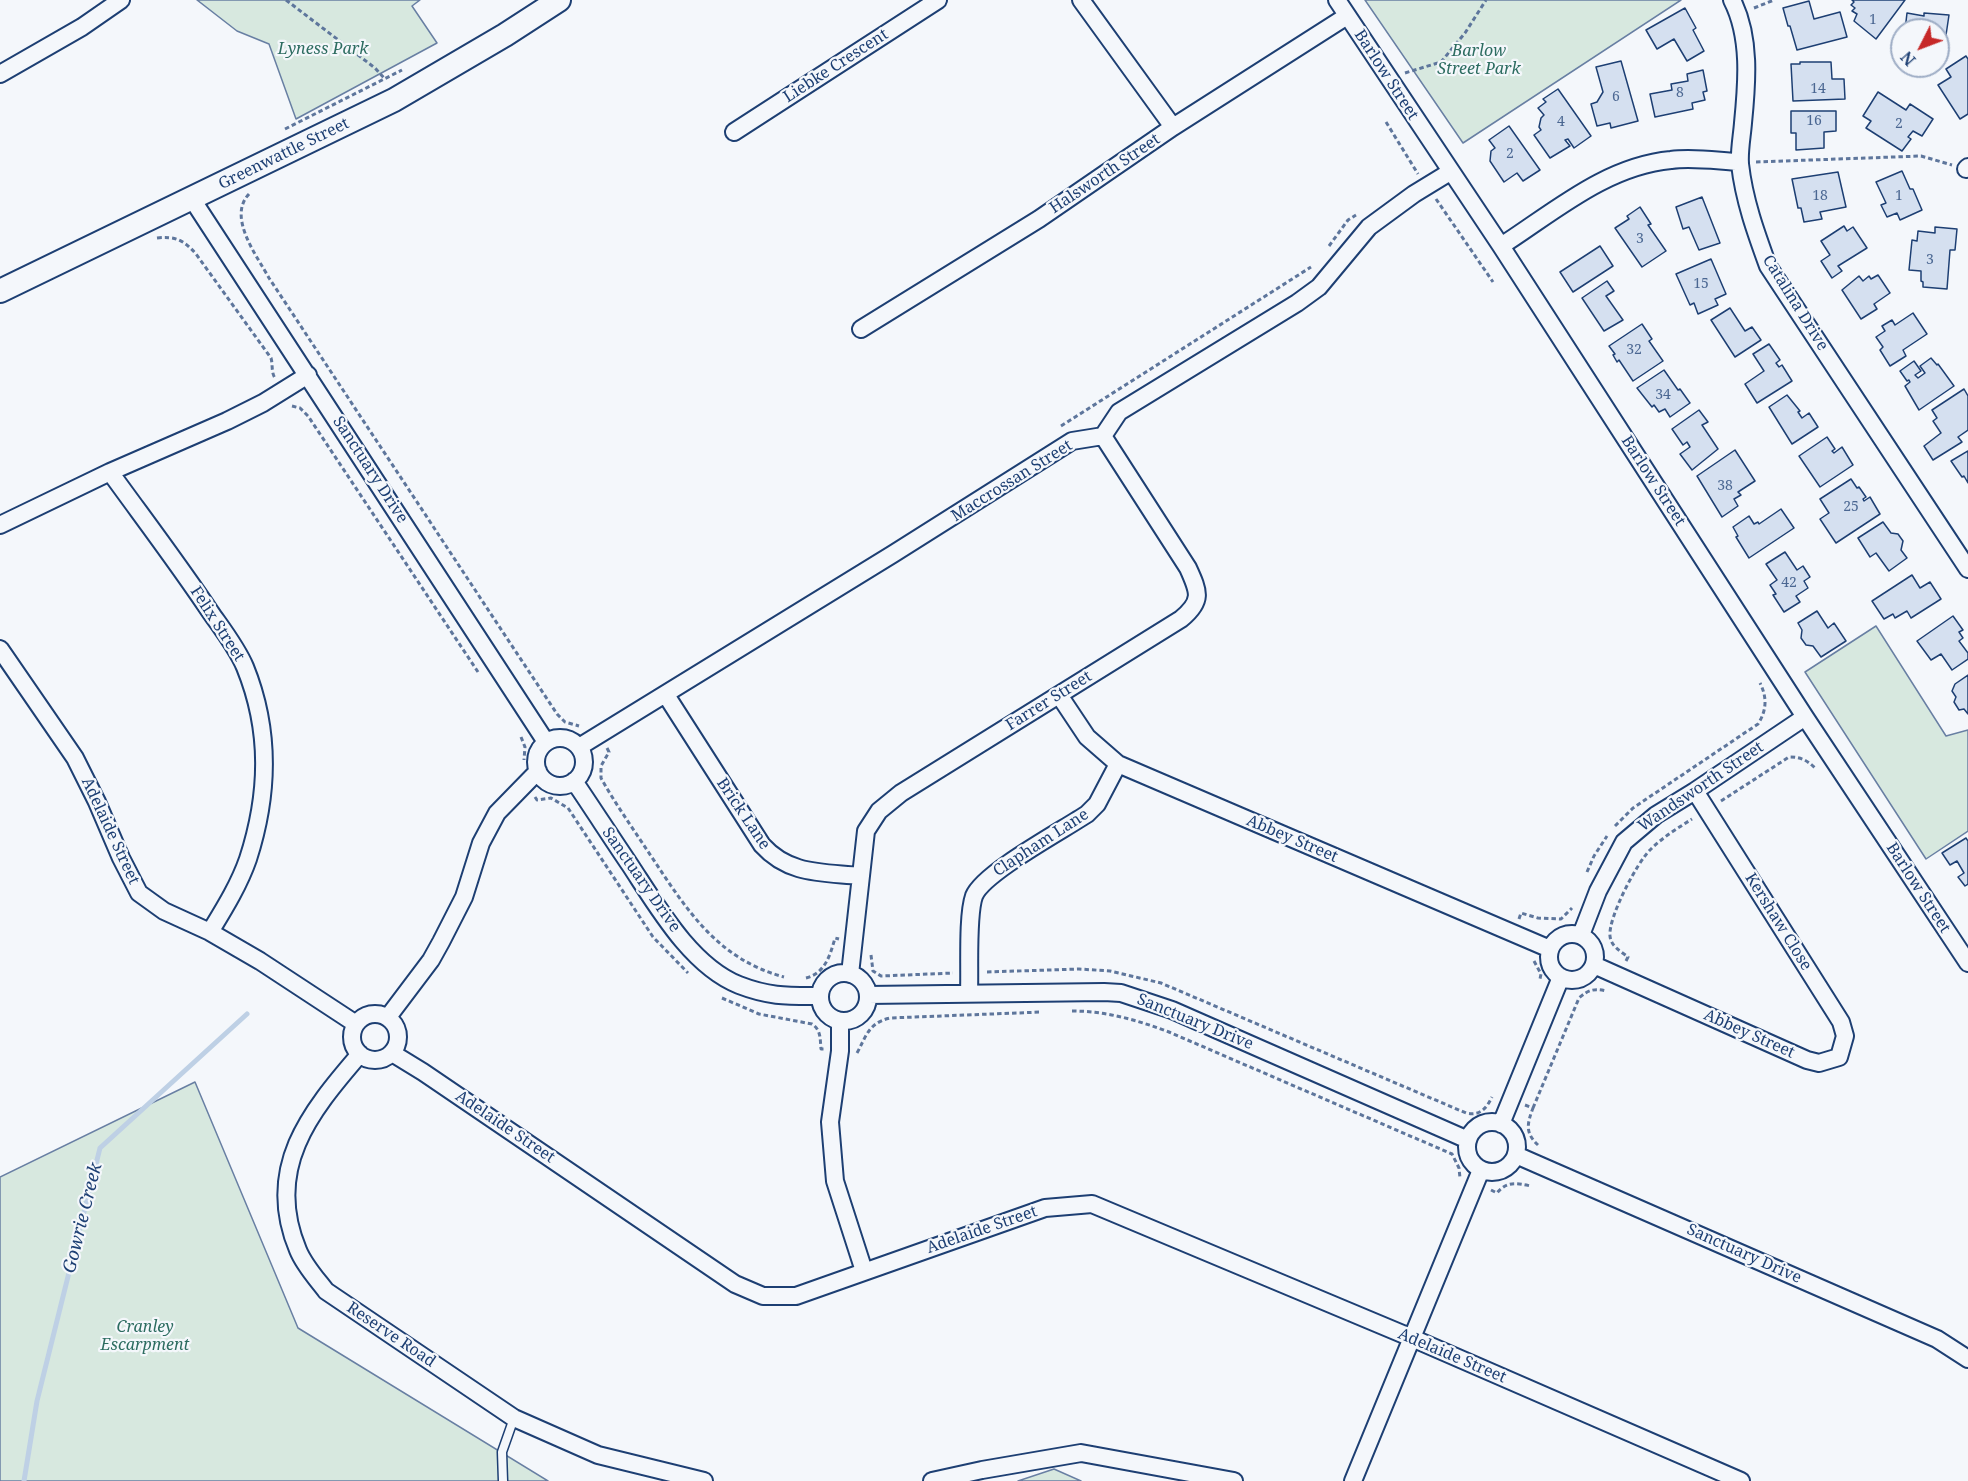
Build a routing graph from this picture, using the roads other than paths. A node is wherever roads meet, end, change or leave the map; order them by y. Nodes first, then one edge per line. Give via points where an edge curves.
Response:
1 (121, 0) edge
2 (558, 0) edge
3 (938, 0) edge
4 (1081, 0) edge
5 (1337, 0) edge
6 (1736, 7) edge
7 (1347, 16) junction
8 (0, 74) edge
9 (1173, 127) junction
10 (734, 132) dead end
11 (1740, 162) junction
12 (1450, 172) junction
13 (192, 199) junction
14 (1501, 246) junction
15 (0, 291) edge
16 (861, 329) dead end
17 (308, 375) junction
18 (1102, 436) junction
19 (110, 472) junction
20 (0, 525) edge
21 (1968, 569) edge
22 (0, 649) edge
23 (666, 695) junction
24 (1059, 696) junction
25 (1805, 717) junction
26 (546, 742) junction
27 (579, 747) junction
28 (1118, 765) junction
29 (538, 771) junction
30 (574, 781) junction
31 (1695, 791) junction
32 (860, 876) junction
33 (210, 932) junction
34 (1581, 935) junction
35 (1550, 949) junction
36 (1968, 963) edge
37 (1594, 965) junction
38 (850, 974) junction
39 (1561, 977) junction
40 (969, 993) junction
41 (868, 995) junction
42 (820, 996) junction
43 (388, 1017) junction
44 (840, 1021) junction
45 (356, 1024) junction
46 (392, 1053) junction
47 (360, 1054) junction
48 (1839, 1057) joint
49 (1501, 1124) junction
50 (1468, 1140) junction
51 (1516, 1155) junction
52 (1481, 1170) junction
53 (864, 1271) junction
54 (1412, 1338) junction
55 (1968, 1359) edge
56 (514, 1418) junction
57 (503, 1481) edge
58 (704, 1481) edge
59 (932, 1481) edge
60 (1234, 1481) edge
61 (1353, 1481) edge
62 (1741, 1481) edge

1 - 8 street
2 - 13 main road, Greenwattle Street via 394,100
3 - 10 street, Liebke Crescent
4 - 9 street
5 - 7 street, Barlow Street
6 - 11 street, Catalina Drive via 1745,45 1747,88
7 - 9 street, Halsworth Street
7 - 12 street, Barlow Street
9 - 16 street, Halsworth Street via 1039,219
11 - 14 street via 1672,159 1635,166 1604,179
11 - 21 street, Catalina Drive via 1751,220 1768,266
12 - 14 street, Barlow Street
12 - 18 street via 1369,227 1318,287 1119,412
13 - 15 main road, Greenwattle Street
13 - 17 street, Sanctuary Drive
14 - 25 street, Barlow Street
17 - 19 street via 263,403
17 - 26 street, Sanctuary Drive
18 - 23 street, Maccrossan Street via 1072,441
18 - 24 street, Farrer Street via 1188,568 1197,598 1181,619
19 - 20 street
19 - 33 street, Felix Street via 226,636 244,666 258,707 265,747 260,813 247,861
22 - 33 street, Adelaide Street via 75,758 139,892 164,911
23 - 27 street, Maccrossan Street
23 - 32 street, Brick Lane via 771,855 797,869
24 - 28 street, Abbey Street via 1087,737
24 - 32 street, Farrer Street via 888,802 866,831
25 - 31 street, Wandsworth Street
25 - 36 street, Barlow Street
26 - 27 street via 564,738
26 - 29 street via 537,754
27 - 30 street via 584,766
28 - 35 street, Abbey Street
28 - 40 street, Clapham Lane via 1097,804 1087,814 1000,869 978,888 971,908
29 - 30 street via 551,784
29 - 43 street via 497,813 481,843 464,897 441,942
30 - 42 street, Sanctuary Drive via 661,912 707,964 738,984 776,996
31 - 34 street, Wandsworth Street via 1656,814 1624,842 1598,891
31 - 48 street, Kershaw Close via 1841,1022 1845,1036
32 - 38 street, Farrer Street
33 - 45 street, Adelaide Street
34 - 35 street via 1559,937
34 - 37 street via 1592,944
35 - 39 street via 1551,965
37 - 39 street via 1584,977
37 - 48 street, Abbey Street via 1807,1060 1819,1063
38 - 41 street via 862,981
38 - 42 street via 826,981
39 - 49 street
40 - 41 street, Sanctuary Drive
40 - 50 street, Sanctuary Drive via 1094,992 1142,999
41 - 44 street via 858,1017
42 - 44 street via 826,1013
43 - 45 street via 367,1015
43 - 46 street via 399,1034
44 - 53 street via 830,1122 835,1181
45 - 47 street via 352,1037
46 - 47 street via 373,1060
46 - 53 street, Adelaide Street via 735,1284 764,1296 796,1296
47 - 56 street, Reserve Road via 332,1086 298,1138 286,1181 287,1213 298,1250 326,1292
49 - 50 street via 1482,1124 1471,1132
49 - 51 street via 1514,1134
50 - 52 street via 1470,1160
51 - 52 street via 1505,1169
51 - 55 street, Sanctuary Drive via 1937,1339
52 - 54 street
53 - 54 street, Adelaide Street via 1045,1208 1092,1204
54 - 61 street
54 - 62 street, Adelaide Street
56 - 57 lane via 502,1452
56 - 58 street, Reserve Road via 598,1455
59 - 60 street via 1081,1453

